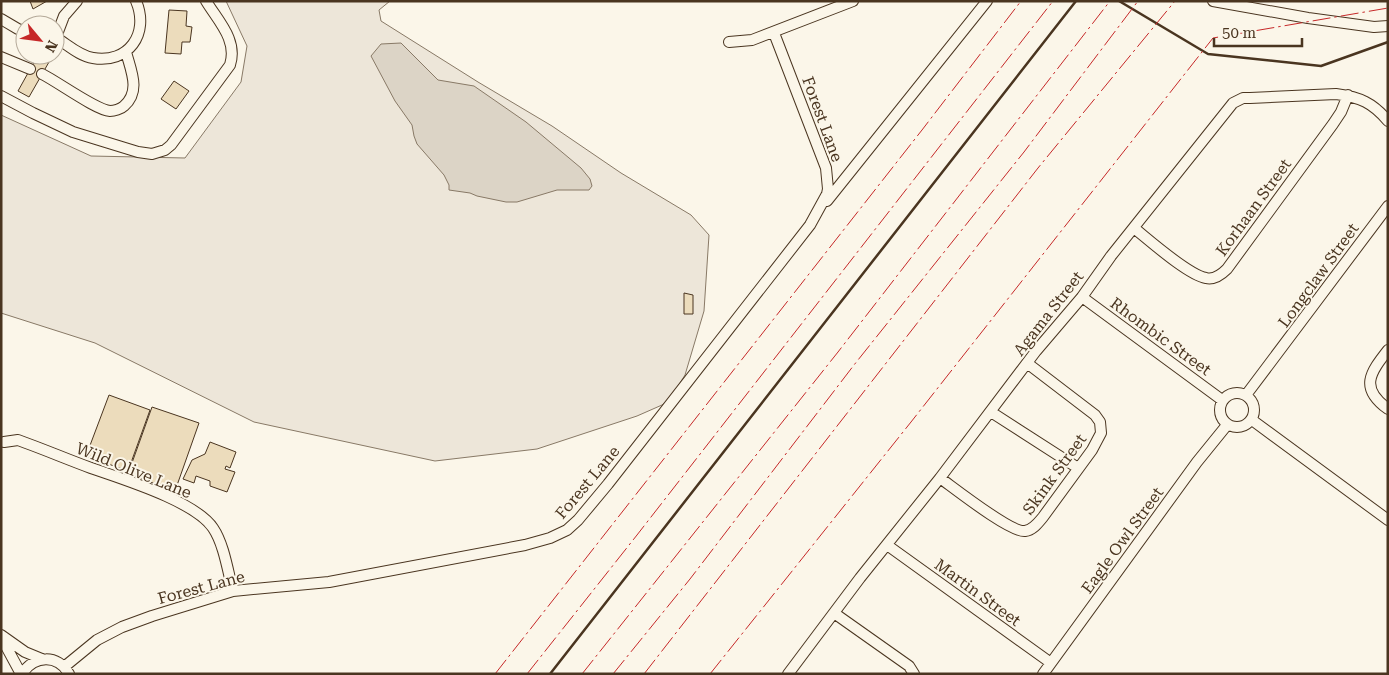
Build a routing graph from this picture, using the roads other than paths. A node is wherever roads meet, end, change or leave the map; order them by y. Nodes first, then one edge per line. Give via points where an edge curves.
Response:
1 (77, 1) edge
2 (136, 1) edge
3 (206, 1) edge
4 (853, 1) edge
5 (987, 1) edge
6 (1213, 1) edge
7 (65, 15) edge
8 (1, 19) edge
9 (1388, 26) edge
10 (15, 27) edge
11 (774, 33) junction
12 (728, 42) dead end
13 (65, 44) edge
14 (126, 52) junction
15 (1, 57) edge
16 (30, 69) dead end
17 (42, 74) dead end
18 (1348, 95) junction
19 (1, 96) edge
20 (1388, 122) edge
21 (1388, 206) edge
22 (821, 208) junction
23 (1134, 228) junction
24 (1082, 297) junction
25 (1388, 350) edge
26 (1027, 363) junction
27 (1246, 395) junction
28 (1222, 400) junction
29 (1388, 409) edge
30 (991, 412) junction
31 (1252, 420) junction
32 (1226, 425) junction
33 (4, 442) dead end
34 (1078, 468) junction
35 (940, 478) junction
36 (1388, 520) edge
37 (887, 546) junction
38 (233, 591) junction
39 (834, 612) junction
40 (1, 636) edge
41 (42, 659) junction
42 (1051, 663) junction
43 (67, 670) edge
44 (22, 674) edge
45 (788, 674) edge
46 (914, 674) edge
47 (1043, 674) edge

1 - 7 street
2 - 14 street via 140,30
3 - 19 street via 231,40 232,58 186,126 165,150 152,154 138,152 86,136 33,114
4 - 11 street
5 - 22 street
6 - 9 street via 1328,21
8 - 10 street
11 - 12 street via 752,40
11 - 22 street, Forest Lane via 826,168 828,189
13 - 14 street via 90,58 113,57
14 - 17 street via 134,88 129,101 121,109 110,111 96,106
15 - 16 street
18 - 20 street, Agama Street via 1372,105
18 - 23 street, Agama Street via 1243,98 1233,103
18 - 23 street, Korhaan Street via 1333,124 1219,276 1209,279 1196,274
21 - 27 street, Longclaw Street
22 - 38 street, Forest Lane via 608,484 567,530 525,545 329,582
23 - 24 street, Agama Street
24 - 26 street, Agama Street
24 - 28 street, Rhombic Street
25 - 29 street via 1370,376 1374,397
26 - 30 street, Agama Street
26 - 34 street, Skink Street via 1100,422 1099,439
27 - 28 street via 1229,394
27 - 31 street via 1253,402
28 - 32 street via 1219,410
30 - 34 street
30 - 35 street, Agama Street
31 - 32 street via 1240,428
31 - 36 street
32 - 42 street, Eagle Owl Street
33 - 38 street, Wild Olive Lane via 18,440 33,445 179,502 199,514 218,536
34 - 35 street, Skink Street via 1040,521 1025,531 1005,524
35 - 37 street, Agama Street
37 - 39 street, Agama Street
37 - 42 street, Martin Street
38 - 43 street, Forest Lane via 122,627 97,640
39 - 45 street, Agama Street
39 - 46 street via 909,666
40 - 41 street
40 - 44 street
41 - 43 street via 60,662
41 - 44 street via 27,667
42 - 47 street, Eagle Owl Street

